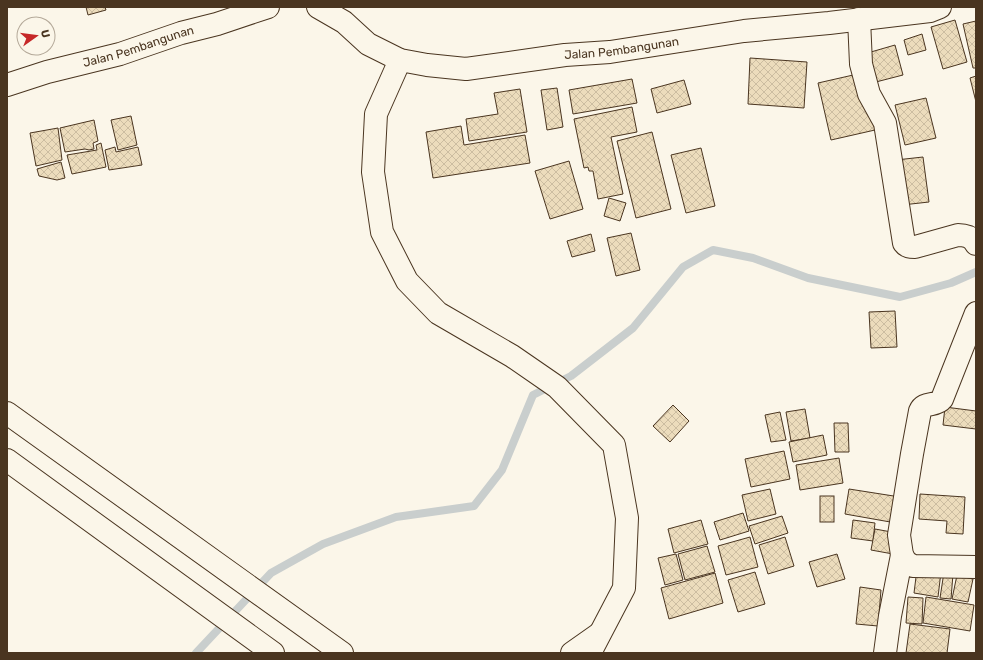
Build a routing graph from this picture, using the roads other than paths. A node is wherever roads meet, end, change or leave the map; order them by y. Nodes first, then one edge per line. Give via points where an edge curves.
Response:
1 (268, 7) edge
2 (318, 7) edge
3 (940, 7) edge
4 (860, 19) junction
5 (400, 60) junction
6 (7, 85) edge
7 (976, 244) edge
8 (976, 313) edge
9 (7, 413) edge
10 (7, 460) edge
11 (902, 555) junction
12 (976, 568) edge
13 (602, 632) junction
14 (273, 653) edge
15 (342, 653) edge
16 (572, 653) edge
17 (590, 653) edge
18 (885, 653) edge

1 - 6 street, Jalan Pembangunan via 120,54
2 - 5 street, Jalan Pembangunan via 344,22 368,44
3 - 4 street, Jalan Pembangunan via 930,11
4 - 5 street, Jalan Pembangunan via 744,31 610,52 566,55 466,69
4 - 7 street via 861,64 869,94 885,123 904,243 906,246 915,247 963,235 974,240
5 - 13 street via 376,114 373,172 382,232 407,281 438,313 512,356 557,388 614,445 627,518 624,588
8 - 11 street via 942,399 937,403 925,405 920,411 899,535
9 - 15 street
10 - 14 street
11 - 12 street via 906,562 913,566
11 - 18 street
13 - 16 street
13 - 17 street

